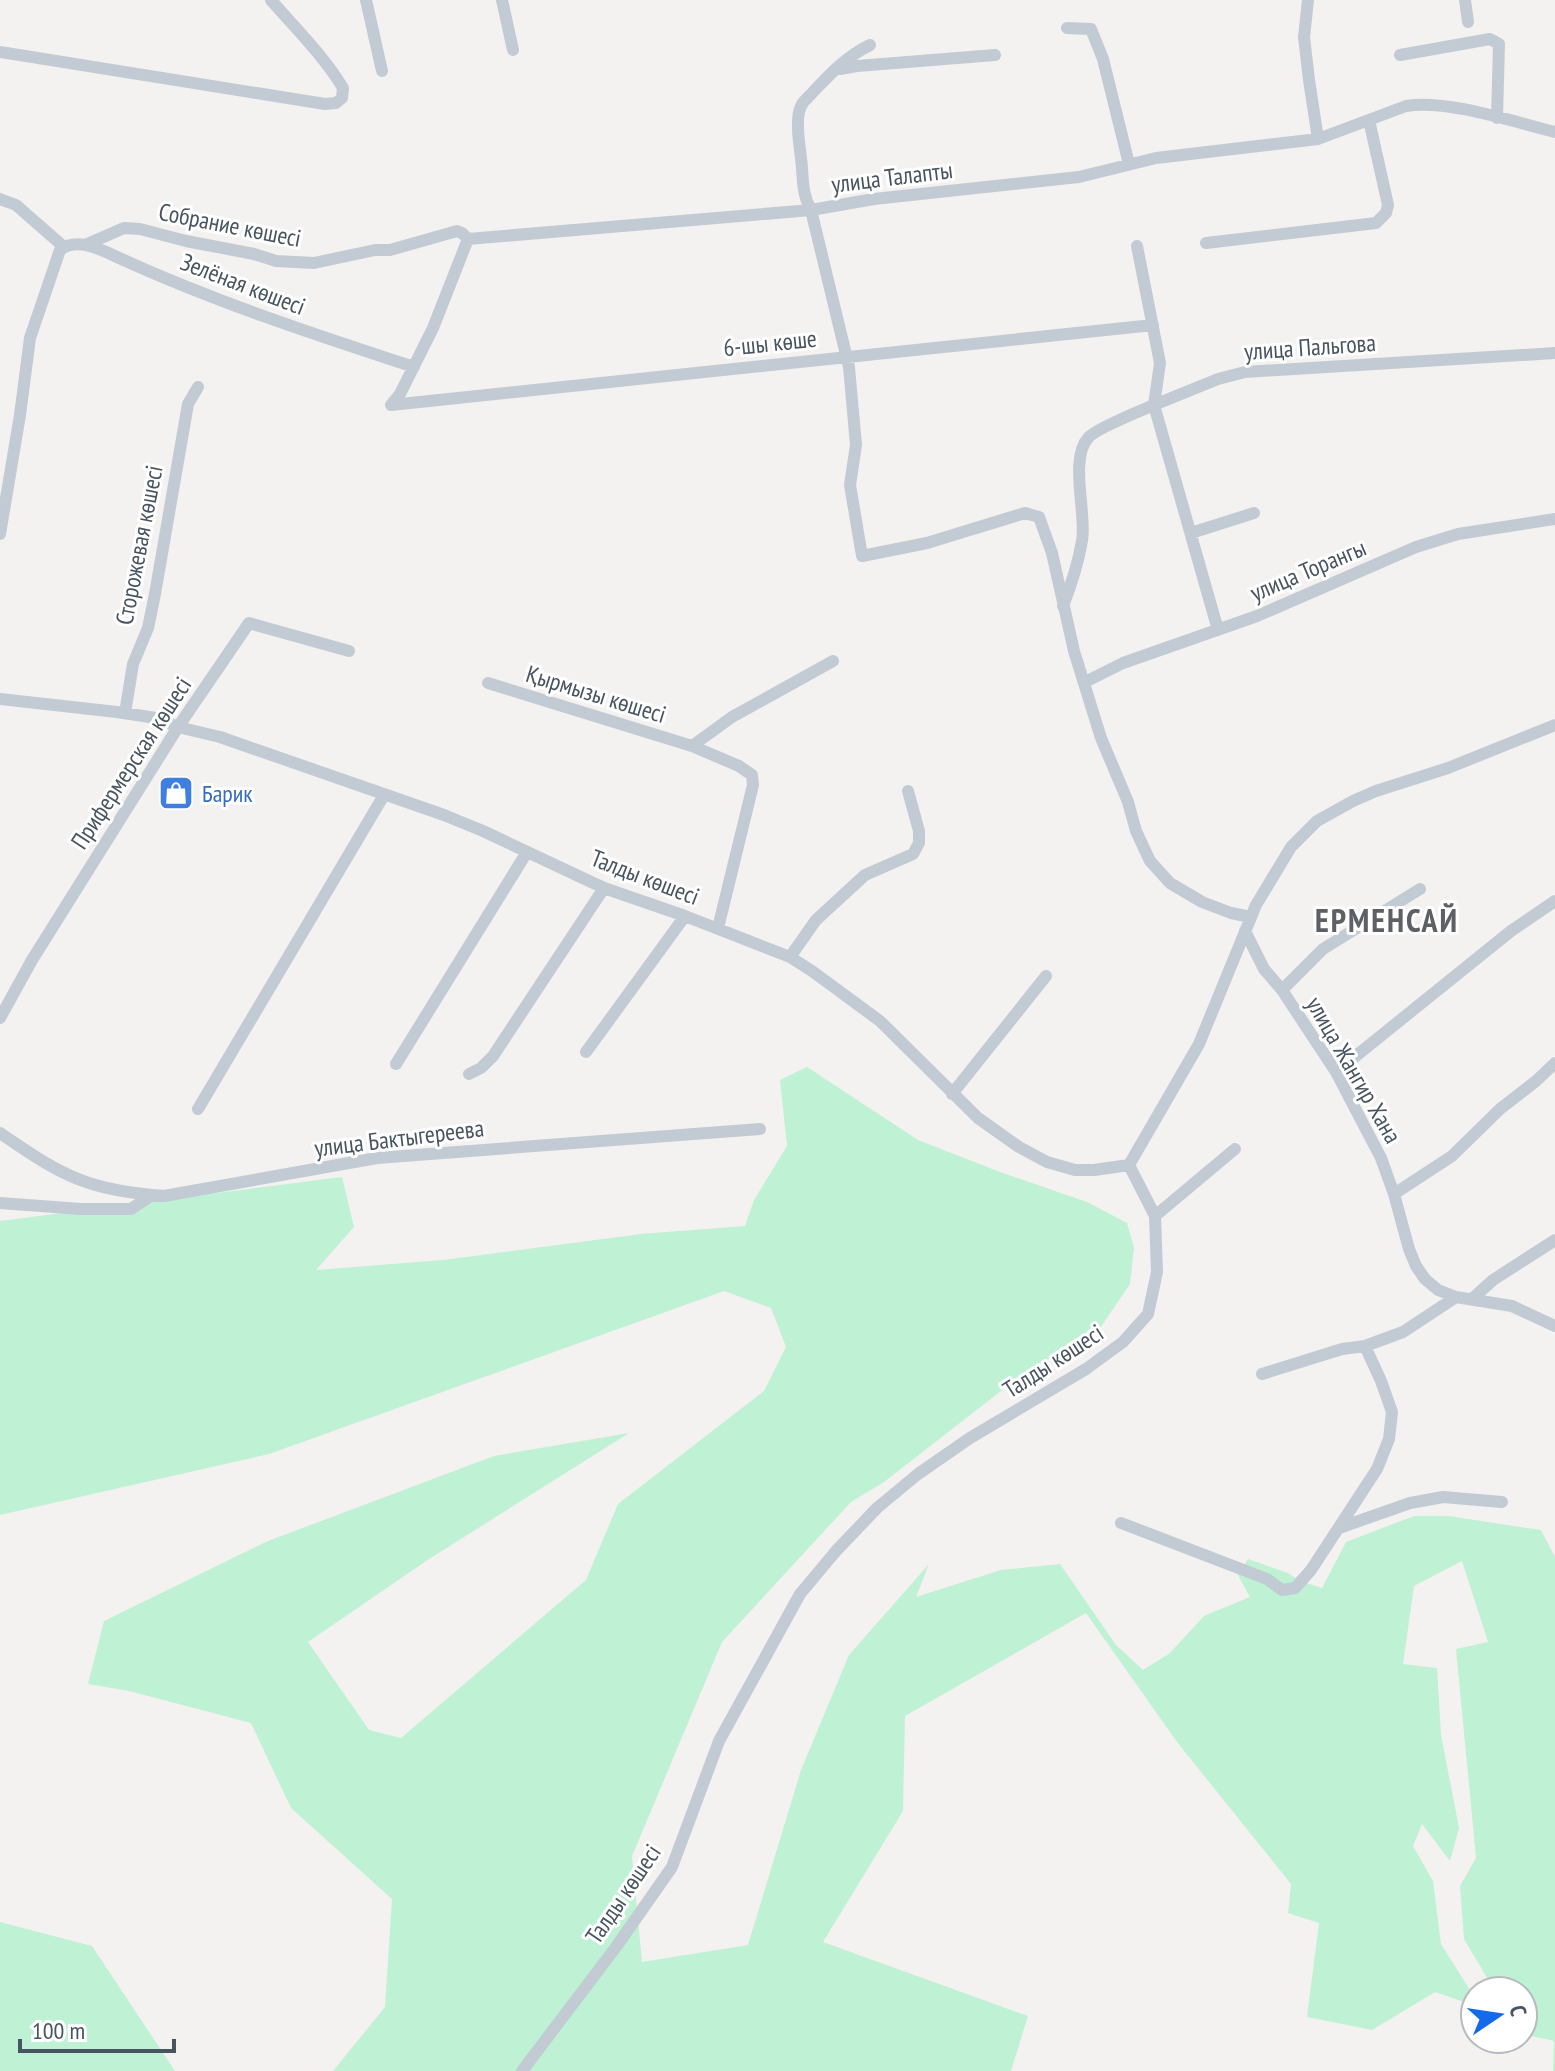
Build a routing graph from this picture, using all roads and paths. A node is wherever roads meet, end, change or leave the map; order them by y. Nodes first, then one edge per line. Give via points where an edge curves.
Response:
1 (271, 0) edge
2 (366, 0) edge
3 (502, 0) edge
4 (1308, 0) edge
5 (1465, 0) edge
6 (1468, 22) dead end
7 (1067, 28) dead end
8 (870, 45) dead end
9 (513, 50) dead end
10 (0, 52) edge
11 (995, 55) dead end
12 (1400, 55) dead end
13 (382, 71) dead end
14 (833, 71) junction
15 (1497, 118) junction
16 (1369, 120) junction
17 (1555, 132) edge
18 (1318, 139) junction
19 (1129, 164) junction
20 (0, 199) edge
21 (811, 210) junction
22 (465, 236) junction
23 (1206, 243) dead end
24 (85, 245) junction
25 (1137, 246) dead end
26 (62, 248) junction
27 (1153, 325) junction
28 (1555, 353) edge
29 (846, 358) junction
30 (414, 367) junction
31 (198, 387) dead end
32 (1154, 405) junction
33 (1254, 513) dead end
34 (1555, 519) edge
35 (1191, 533) junction
36 (0, 534) edge
37 (1063, 606) junction
38 (1218, 630) junction
39 (349, 651) dead end
40 (833, 661) dead end
41 (1085, 682) junction
42 (488, 683) dead end
43 (0, 699) edge
44 (125, 713) junction
45 (1555, 725) edge
46 (178, 727) junction
47 (692, 746) junction
48 (908, 791) dead end
49 (384, 795) junction
50 (527, 852) junction
51 (604, 888) junction
52 (1420, 889) dead end
53 (1555, 901) edge
54 (685, 916) junction
55 (1251, 917) junction
56 (718, 928) junction
57 (1245, 931) junction
58 (790, 957) junction
59 (1046, 976) dead end
60 (1282, 990) junction
61 (0, 1018) edge
62 (586, 1052) dead end
63 (1555, 1063) edge
64 (396, 1064) dead end
65 (1336, 1072) junction
66 (469, 1074) dead end
67 (952, 1094) junction
68 (198, 1109) dead end
69 (760, 1129) dead end
70 (0, 1133) edge
71 (1235, 1149) dead end
72 (1129, 1165) junction
73 (1394, 1194) junction
74 (152, 1195) junction
75 (0, 1203) edge
76 (1155, 1216) junction
77 (1555, 1240) edge
78 (1456, 1297) junction
79 (1472, 1299) junction
80 (1555, 1326) edge
81 (1365, 1346) junction
82 (1262, 1374) dead end
83 (1502, 1502) dead end
84 (1121, 1523) dead end
85 (1339, 1528) junction
86 (522, 2071) edge

1 - 10 street via 337,78 343,88 336,103
2 - 13 street
3 - 9 street
4 - 18 street via 1304,37
5 - 6 street
7 - 19 street via 1091,29
8 - 14 street
11 - 14 street
12 - 15 street via 1490,39 1499,44
14 - 21 street via 801,106 798,143
15 - 16 street, улица Талапты via 1433,104 1406,106
15 - 17 street, улица Талапты
16 - 18 street, улица Талапты
16 - 23 street via 1388,205 1376,223
18 - 19 street, улица Талапты
19 - 21 street, улица Талапты via 1079,177
20 - 26 street via 16,205
21 - 22 street, улица Талапты
21 - 29 street
22 - 24 street, Собрание көшесі via 450,232 390,250 314,263 276,261 140,229 124,228
22 - 30 street via 443,305
24 - 26 street, Зелёная көшесі
24 - 30 street, Зелёная көшесі via 241,309
25 - 27 street
26 - 36 street via 30,338
27 - 29 street, 6-шы көше
27 - 32 street via 1160,363
28 - 32 street, улица Пальгова via 1245,372
29 - 30 street, 6-шы көше via 391,405
29 - 37 street via 856,445 850,485 862,556 927,543 1025,513 1039,517
31 - 44 street, Сторожевая көшесі via 188,404 155,594 133,664
32 - 35 street
32 - 37 street, улица Пальгова via 1090,435 1082,445 1083,538
33 - 35 street
34 - 38 street, улица Торангы via 1458,534 1416,547
35 - 38 street
37 - 41 street
38 - 41 street, улица Торангы
39 - 46 street, Прифермерская көшесі via 249,623
40 - 47 street, Қырмызы көшесі via 732,717
41 - 55 street via 1101,738 1150,861 1170,883 1202,902
42 - 47 street, Қырмызы көшесі
43 - 44 street, Талды көшесі
44 - 46 street, Талды көшесі
45 - 55 street via 1376,791 1317,821 1291,847
46 - 49 street, Талды көшесі
46 - 61 street, Прифермерская көшесі
47 - 56 street, Қырмызы көшесі via 752,775
48 - 58 street via 919,831 913,854 865,875 816,920
49 - 50 street, Талды көшесі
49 - 68 street
50 - 51 street, Талды көшесі
50 - 64 street
51 - 54 street, Талды көшесі
51 - 66 street via 493,1056
52 - 60 street via 1323,949
53 - 65 street
54 - 56 street, Талды көшесі
54 - 62 street
55 - 57 street
56 - 58 street, Талды көшесі
57 - 60 street, улица Жангир Хана via 1264,969
57 - 72 street via 1199,1044
58 - 67 street, Талды көшесі via 880,1021
59 - 67 street
60 - 65 street, улица Жангир Хана
63 - 73 street via 1452,1156
65 - 73 street, улица Жангир Хана
67 - 72 street, Талды көшесі via 988,1125 1047,1162 1075,1170
69 - 74 street, улица Бактыгереева via 377,1158 195,1192
70 - 74 street via 41,1161 88,1183
71 - 76 street
72 - 76 street, Талды көшесі
73 - 78 street, улица Жангир Хана via 1416,1266 1438,1290
74 - 75 street, улица Бактыгереева via 131,1209
76 - 86 street, Талды көшесі via 1157,1272 1148,1314 1123,1342 918,1474 877,1508 800,1594 719,1741 672,1867
77 - 79 street
78 - 79 street, улица Жангир Хана
78 - 81 street via 1403,1332
79 - 80 street, улица Жангир Хана via 1512,1306
81 - 82 street
81 - 85 street via 1392,1412 1389,1439 1377,1469
83 - 85 street via 1443,1497
84 - 85 street via 1267,1579 1282,1590 1295,1588

